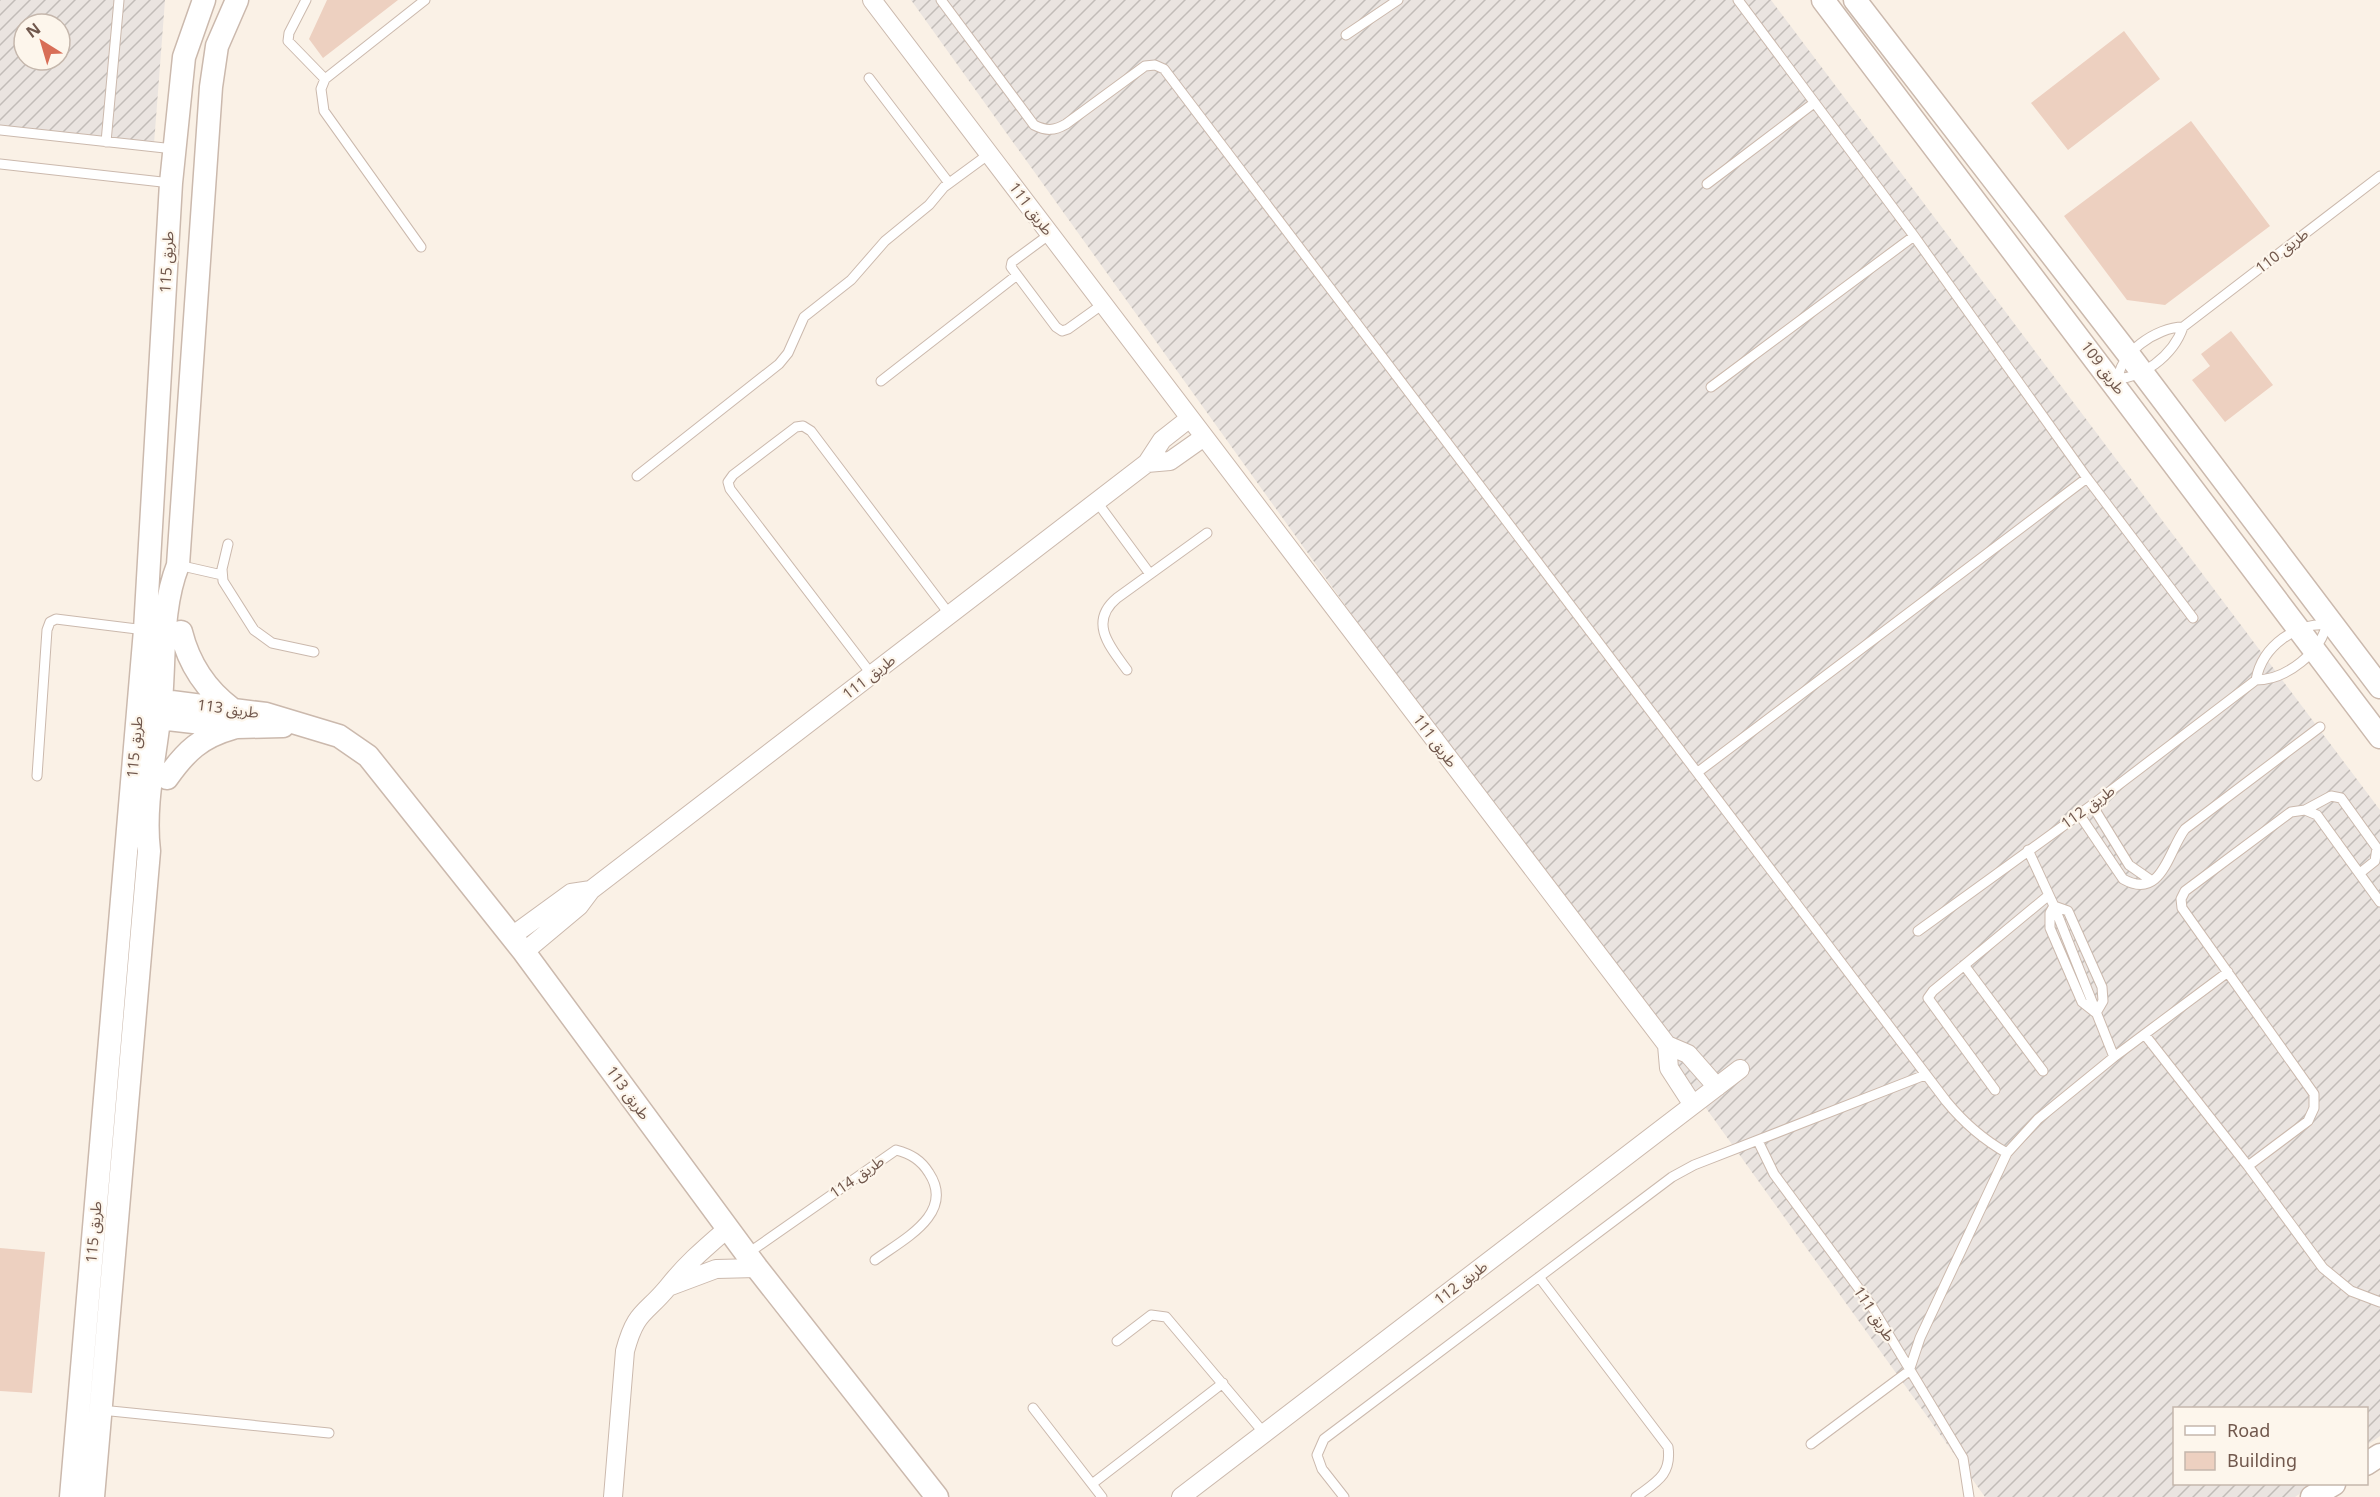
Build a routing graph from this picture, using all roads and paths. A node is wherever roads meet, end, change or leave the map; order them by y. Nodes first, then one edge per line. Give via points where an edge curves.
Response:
1 (119, 0) edge
2 (204, 0) edge
3 (237, 0) edge
4 (306, 0) edge
5 (425, 0) edge
6 (872, 0) edge
7 (941, 0) edge
8 (1398, 0) edge
9 (1738, 0) edge
10 (1823, 0) edge
11 (1855, 0) edge
12 (1346, 35) dead end
13 (869, 78) dead end
14 (325, 79) junction
15 (1814, 104) junction
16 (0, 130) edge
17 (106, 142) junction
18 (175, 149) junction
19 (989, 154) junction
20 (0, 164) edge
21 (2380, 176) edge
22 (171, 183) junction
23 (949, 183) junction
24 (1707, 184) dead end
25 (1050, 234) junction
26 (1914, 236) junction
27 (421, 247) dead end
28 (1017, 275) junction
29 (1103, 304) junction
30 (2183, 327) junction
31 (2135, 364) junction
32 (881, 381) dead end
33 (2116, 381) junction
34 (1711, 387) dead end
35 (1190, 418) junction
36 (1204, 437) junction
37 (1147, 463) junction
38 (637, 476) dead end
39 (2087, 478) junction
40 (2228, 485) junction
41 (1097, 502) junction
42 (2204, 503) junction
43 (1207, 533) dead end
44 (228, 544) dead end
45 (178, 565) junction
46 (1150, 574) junction
47 (222, 575) junction
48 (950, 615) junction
49 (2193, 618) dead end
50 (2330, 622) junction
51 (2298, 627) junction
52 (145, 630) junction
53 (181, 632) junction
54 (2315, 649) junction
55 (314, 652) dead end
56 (1126, 670) dead end
57 (872, 675) junction
58 (2256, 680) junction
59 (2380, 687) edge
60 (162, 707) junction
61 (235, 718) junction
62 (2320, 727) dead end
63 (2380, 737) edge
64 (1698, 772) junction
65 (37, 776) dead end
66 (167, 778) junction
67 (2092, 804) junction
68 (2305, 810) junction
69 (2079, 814) junction
70 (2028, 850) junction
71 (149, 851) junction
72 (2360, 873) junction
73 (2152, 881) junction
74 (2049, 895) junction
75 (2380, 902) edge
76 (2054, 906) junction
77 (1918, 931) dead end
78 (518, 944) junction
79 (1964, 965) junction
80 (2228, 972) junction
81 (2096, 1013) junction
82 (2145, 1035) junction
83 (1666, 1045) junction
84 (2114, 1057) junction
85 (1740, 1069) dead end
86 (2043, 1071) dead end
87 (1926, 1075) junction
88 (1717, 1087) junction
89 (1995, 1090) dead end
90 (1693, 1105) junction
91 (1758, 1141) junction
92 (2007, 1153) junction
93 (2248, 1166) junction
94 (728, 1228) junction
95 (875, 1260) dead end
96 (752, 1261) junction
97 (1539, 1277) junction
98 (668, 1287) junction
99 (2380, 1302) edge
100 (1117, 1341) dead end
101 (1909, 1371) junction
102 (1223, 1383) junction
103 (1033, 1408) dead end
104 (101, 1410) junction
105 (329, 1433) dead end
106 (1264, 1433) junction
107 (1811, 1444) dead end
108 (1092, 1484) junction
109 (2332, 1485) edge
110 (71, 1497) edge
111 (93, 1497) edge
112 (613, 1497) edge
113 (937, 1497) edge
114 (1102, 1497) edge
115 (1181, 1497) edge
116 (1344, 1497) edge
117 (1636, 1497) edge
118 (1969, 1497) edge
119 (2312, 1497) edge

1 - 17 lane
2 - 18 street, طريق 115 via 184,57
3 - 45 street, طريق 115 via 217,46 211,87
4 - 14 lane via 288,41
5 - 14 lane
6 - 19 street, طريق 111
7 - 64 lane via 1034,125 1044,130 1056,130 1066,124 1145,66 1164,69
8 - 12 lane
9 - 15 lane
10 - 33 street, طريق 109
11 - 31 street, طريق 109
13 - 23 lane
14 - 27 lane via 321,89 324,111
15 - 24 lane
15 - 26 lane
16 - 17 lane
17 - 18 lane
18 - 22 street, طريق 115
19 - 23 lane
19 - 25 street, طريق 111
20 - 22 lane
21 - 30 lane, طريق 110
22 - 52 street, طريق 115
23 - 38 lane via 885,241 851,280 804,317 779,364
25 - 28 lane via 1012,262
25 - 29 street, طريق 111
26 - 34 lane
26 - 39 lane
28 - 29 lane via 1062,331
28 - 32 lane
29 - 35 street, طريق 111
30 - 31 lane, طريق 110 via 2171,349
30 - 31 lane, طريق 110 via 2160,331
31 - 33 lane, طريق 110
31 - 33 lane, طريق 110 via 2123,362
31 - 40 street, طريق 109
33 - 42 street, طريق 109
35 - 36 street, طريق 111
35 - 37 street, طريق 111 via 1158,445
36 - 37 street, طريق 111 via 1170,460
36 - 83 street, طريق 111
37 - 41 street, طريق 111
39 - 49 lane
39 - 64 lane
40 - 42 street
40 - 50 street, طريق 109
41 - 46 lane
41 - 48 street, طريق 111
42 - 51 street, طريق 109
43 - 46 lane
44 - 47 lane
45 - 47 lane
45 - 53 street, طريق 115 via 183,584
45 - 60 street, طريق 115 via 168,591
46 - 56 lane via 1110,604 1103,618 1107,642
47 - 55 lane via 228,593 259,635 272,643
48 - 57 street, طريق 111
48 - 57 lane via 811,431 796,426 734,475 728,482 730,489
50 - 51 lane
50 - 54 lane, طريق 112
50 - 59 street, طريق 109
51 - 54 street, طريق 109
51 - 58 lane, طريق 112 via 2269,651
52 - 60 street, طريق 115
52 - 65 lane via 56,619 50,622
53 - 60 street, طريق 115
53 - 61 street via 195,670
54 - 58 lane, طريق 112 via 2282,674
54 - 63 street, طريق 109
57 - 78 street, طريق 111 via 591,890 579,906
58 - 67 lane, طريق 112
60 - 61 street, طريق 113
60 - 66 street, طريق 115
60 - 71 street, طريق 115 via 148,816
60 - 110 street, طريق 115
61 - 66 street via 190,748
61 - 78 street, طريق 113 via 274,728 294,724 339,736 369,756
62 - 73 lane via 2185,829 2162,873
64 - 87 lane
66 - 71 street, طريق 115 via 162,825
67 - 69 lane, طريق 112
67 - 73 lane via 2129,865
68 - 72 lane via 2317,815
68 - 72 lane via 2331,796 2341,798 2377,848 2376,861
68 - 80 lane via 2291,812 2184,891 2182,908
69 - 70 lane, طريق 112
69 - 73 lane via 2123,879 2143,885
70 - 74 lane
70 - 77 lane, طريق 112
71 - 104 street, طريق 115
72 - 75 lane
74 - 76 lane
74 - 79 lane
76 - 81 lane via 2050,928 2082,1002
76 - 81 lane via 2068,912 2102,987 2103,1001
78 - 94 street, طريق 113
79 - 86 lane
79 - 89 lane via 1930,994 1929,1003
80 - 82 lane
80 - 93 lane via 2314,1094 2314,1108 2308,1121
81 - 84 lane
82 - 84 lane
82 - 93 lane
83 - 88 street, طريق 111 via 1688,1054
83 - 90 street, طريق 111 via 1669,1068
84 - 92 lane via 2038,1119
85 - 88 street, طريق 112
87 - 91 lane
87 - 92 lane via 1963,1122
88 - 90 street, طريق 112
90 - 106 street, طريق 112
91 - 97 lane via 1672,1177
91 - 101 lane, طريق 111 via 1774,1174 1871,1305
92 - 101 lane via 1920,1338
93 - 99 lane via 2323,1269 2351,1291
94 - 96 street, طريق 113
94 - 98 street via 680,1269
95 - 96 lane, طريق 114 via 926,1222 936,1207 938,1194 924,1165 910,1154 896,1150
96 - 98 street via 716,1269
96 - 113 street, طريق 113
97 - 116 lane via 1324,1439 1317,1455 1322,1469
97 - 117 lane via 1668,1447 1670,1462 1662,1477
98 - 112 street via 642,1311 631,1328 625,1351
100 - 102 lane via 1147,1318 1161,1315 1170,1320
101 - 107 lane
101 - 118 lane, طريق 111 via 1963,1458
102 - 106 lane
102 - 108 lane
103 - 108 lane
104 - 105 lane
104 - 111 street, طريق 115
106 - 115 street, طريق 112
108 - 114 lane
109 - 119 street

